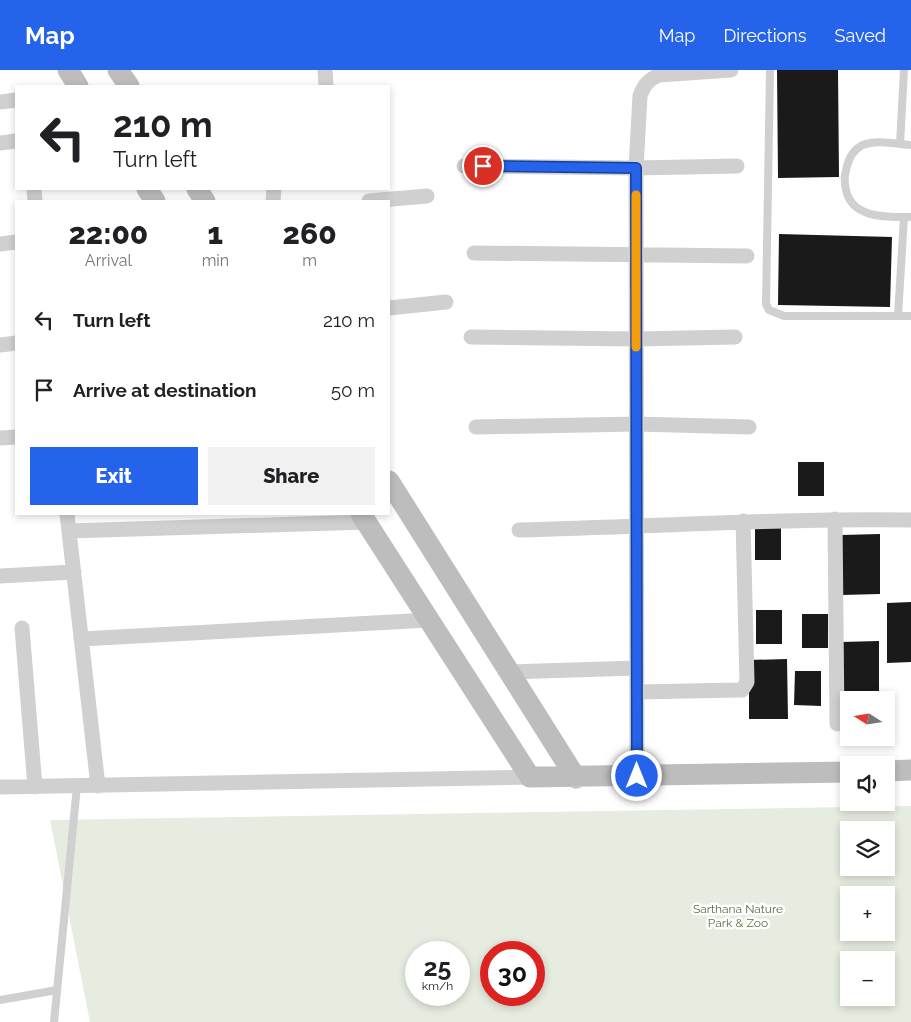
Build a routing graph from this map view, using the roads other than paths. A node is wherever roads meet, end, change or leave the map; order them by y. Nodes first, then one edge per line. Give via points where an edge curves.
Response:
1 (68, 70) edge
2 (118, 70) edge
3 (325, 70) edge
4 (730, 70) edge
5 (770, 70) edge
6 (904, 70) edge
7 (77, 85) edge
8 (128, 85) edge
9 (326, 85) edge
10 (15, 100) edge
11 (0, 102) edge
12 (15, 141) edge
13 (0, 143) edge
14 (900, 144) junction
15 (911, 145) edge
16 (464, 166) dead end
17 (737, 166) dead end
18 (636, 168) junction
19 (427, 196) dead end
20 (381, 200) edge
21 (908, 217) edge
22 (15, 242) edge
23 (0, 244) edge
24 (474, 253) dead end
25 (636, 253) junction
26 (747, 256) dead end
27 (446, 302) dead end
28 (390, 308) edge
29 (898, 316) junction
30 (911, 316) edge
31 (735, 336) dead end
32 (471, 337) dead end
33 (636, 339) junction
34 (15, 343) edge
35 (0, 345) edge
36 (636, 424) junction
37 (476, 427) dead end
38 (749, 427) dead end
39 (15, 437) edge
40 (0, 438) edge
41 (390, 484) edge
42 (67, 515) edge
43 (364, 518) edge
44 (835, 519) junction
45 (911, 520) edge
46 (743, 521) junction
47 (636, 528) junction
48 (519, 530) dead end
49 (69, 531) junction
50 (74, 572) junction
51 (0, 576) edge
52 (429, 620) junction
53 (22, 628) dead end
54 (81, 639) junction
55 (637, 668) junction
56 (509, 672) junction
57 (637, 692) junction
58 (837, 724) dead end
59 (911, 770) edge
60 (895, 771) edge
61 (840, 772) edge
62 (637, 776) junction
63 (530, 777) junction
64 (576, 778) junction
65 (77, 786) junction
66 (98, 786) junction
67 (0, 787) edge
68 (35, 787) junction
69 (58, 990) junction
70 (0, 1000) edge
71 (54, 1022) edge

1 - 7 street
2 - 8 street
3 - 9 street
4 - 18 street via 659,75 644,85 640,96
5 - 29 lane via 766,304 769,310 784,316
6 - 14 lane
10 - 11 street
12 - 13 street
14 - 15 lane
14 - 21 lane via 875,143 858,147 848,160 844,178 847,196 855,207 870,215
16 - 18 street
17 - 18 street
18 - 25 street
19 - 20 street
21 - 29 lane
22 - 23 street
24 - 25 street
25 - 26 street
25 - 33 street
27 - 28 street
29 - 30 lane
31 - 33 street
32 - 33 street
33 - 36 street
34 - 35 street
36 - 37 street
36 - 38 street
36 - 47 street
39 - 40 street
41 - 56 street
42 - 49 street
43 - 49 street
43 - 52 street
44 - 45 street
44 - 46 street
44 - 58 street
46 - 47 street
46 - 57 street via 745,686 738,690
47 - 48 street
47 - 55 street
49 - 50 street
50 - 51 street
50 - 54 street
52 - 54 street
52 - 63 street
53 - 68 street
54 - 66 street
55 - 56 street
55 - 57 street
56 - 64 street
57 - 62 street
59 - 60 street
61 - 62 street
62 - 64 street
63 - 64 street
63 - 66 street
65 - 66 street
65 - 68 street
65 - 69 lane
67 - 68 street
69 - 70 lane
69 - 71 lane

